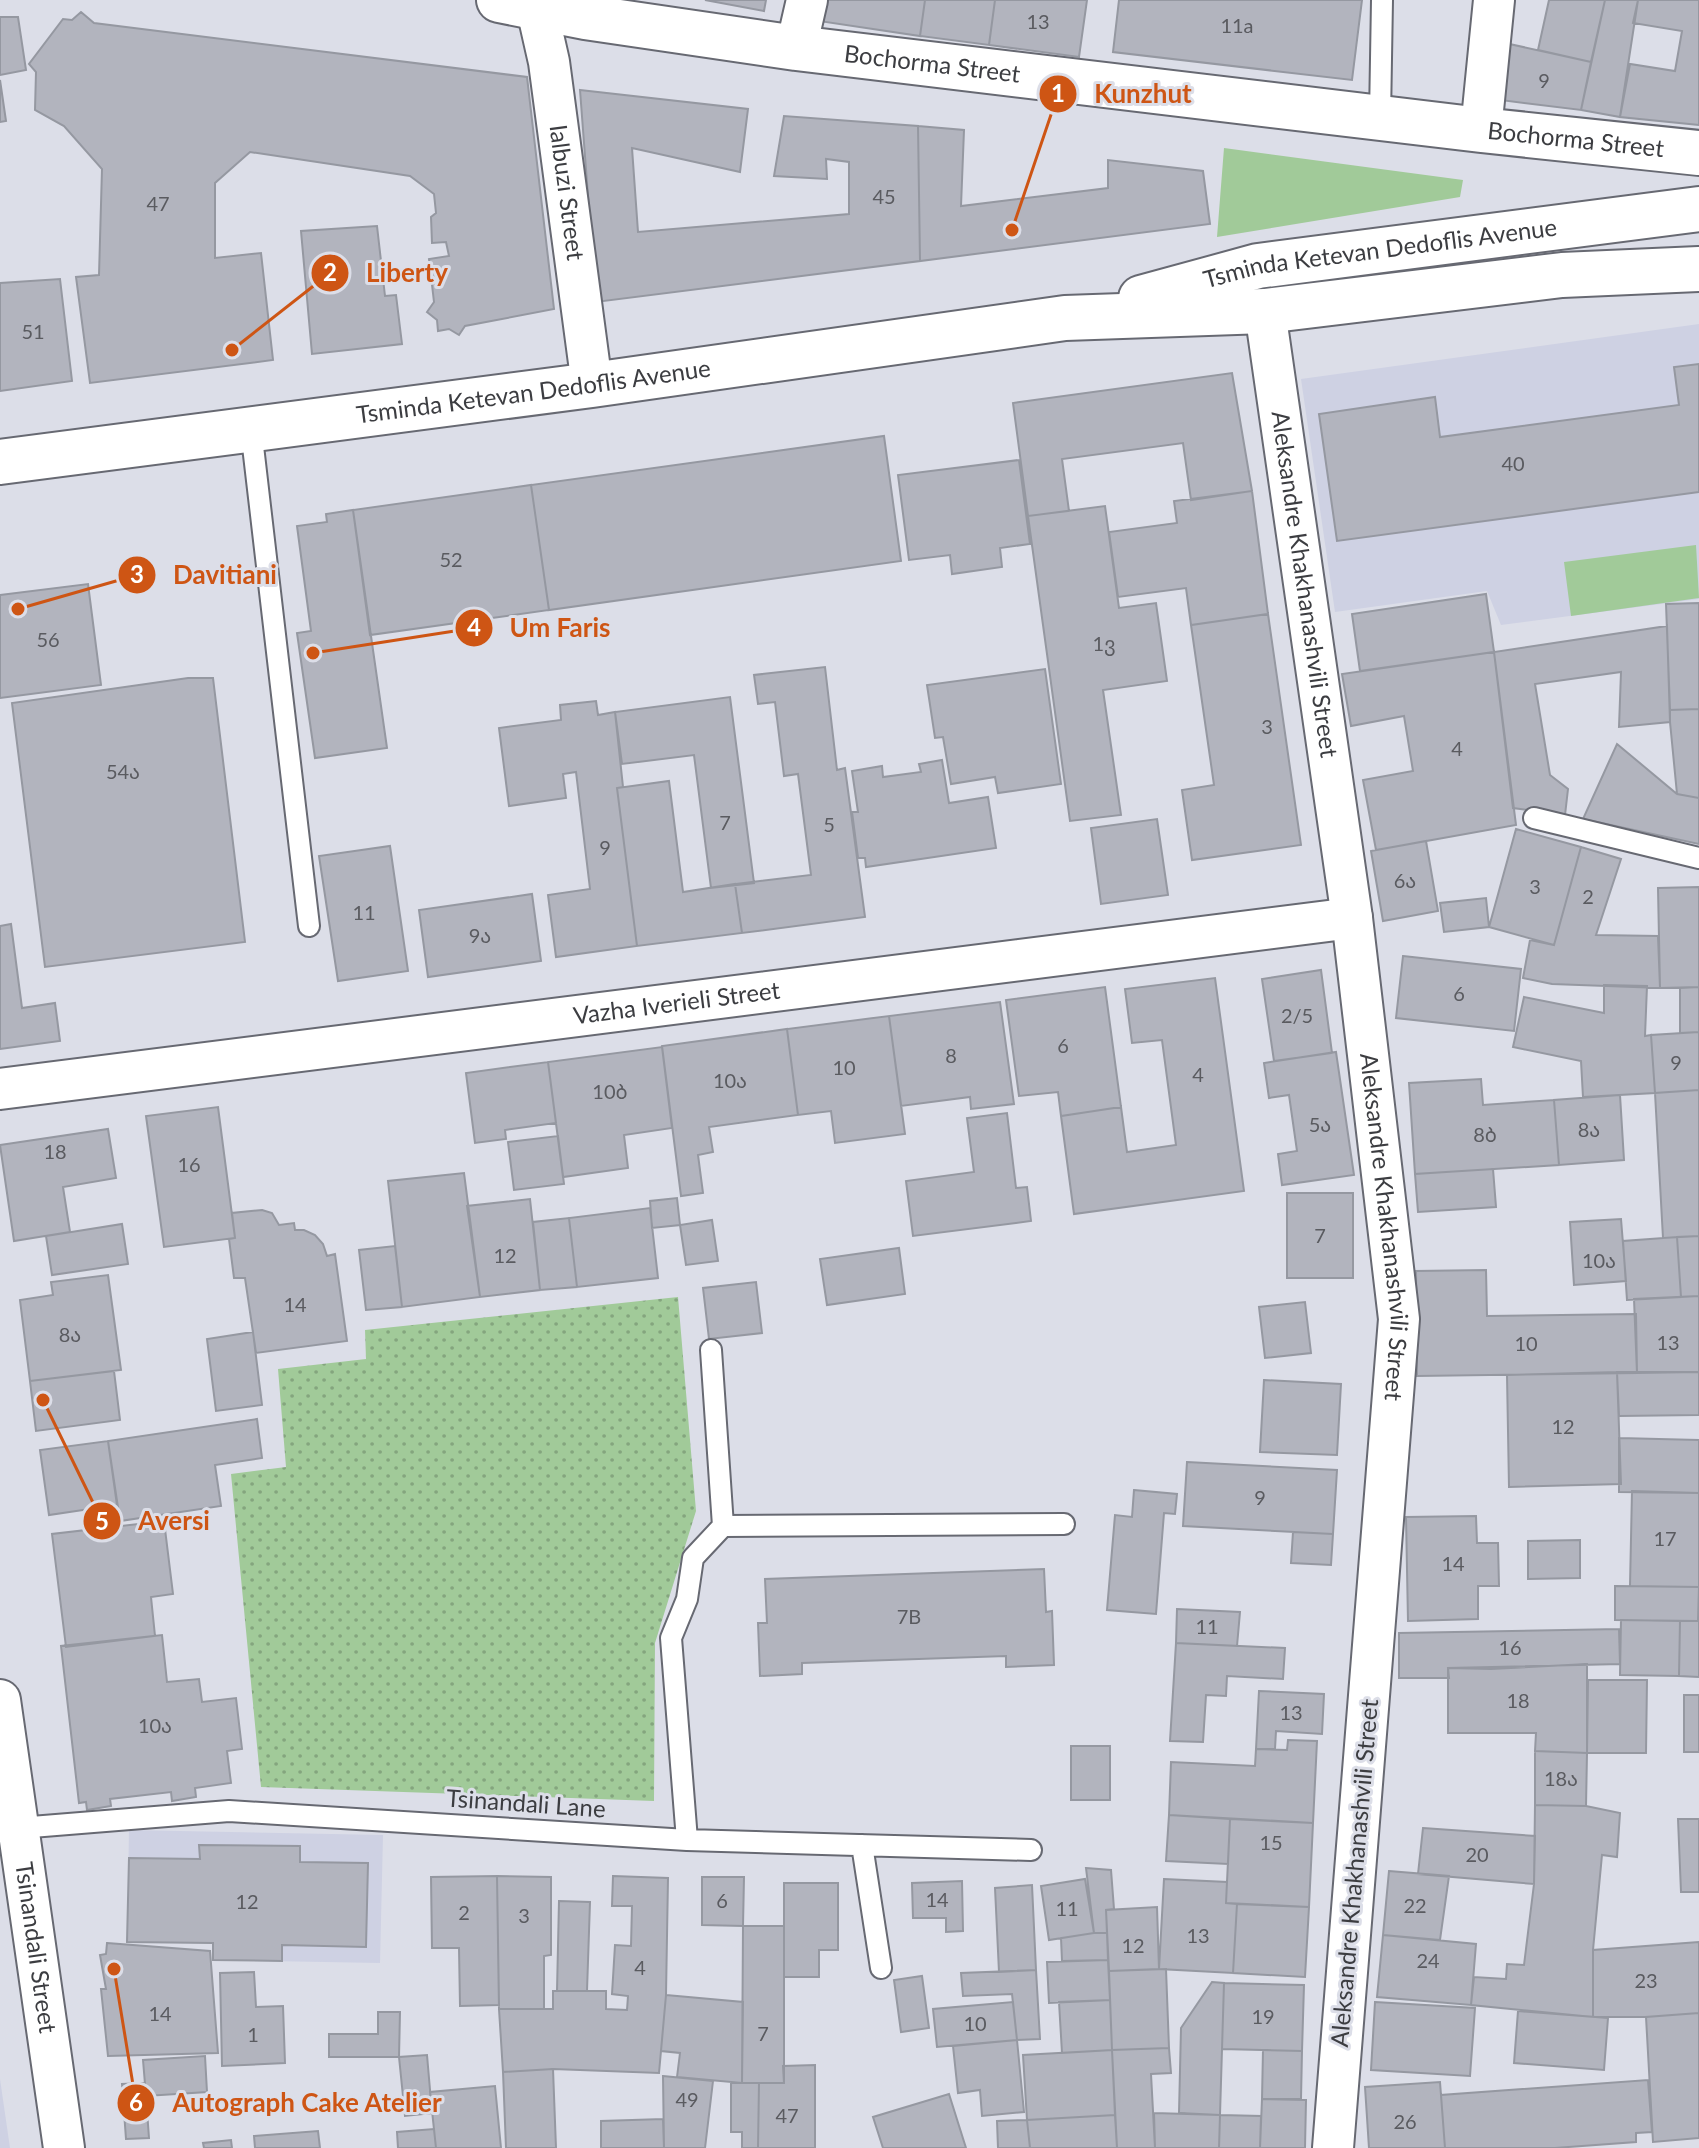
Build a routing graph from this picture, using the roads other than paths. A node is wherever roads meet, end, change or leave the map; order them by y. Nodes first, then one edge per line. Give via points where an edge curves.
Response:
1 (807, 0) edge
2 (1382, 0) edge
3 (1494, 0) edge
4 (524, 3) edge
5 (796, 48) junction
6 (1380, 117) junction
7 (1481, 130) junction
8 (1699, 153) edge
9 (1699, 209) edge
10 (1699, 269) edge
11 (1265, 311) junction
12 (1065, 318) junction
13 (592, 385) junction
14 (251, 429) junction
15 (0, 462) edge
16 (1534, 818) dead end
17 (1699, 858) edge
18 (1352, 918) junction
19 (309, 926) dead end
20 (0, 1089) edge
21 (711, 1350) dead end
22 (1064, 1524) dead end
23 (723, 1526) junction
24 (0, 1700) edge
25 (3, 1746) edge
26 (19, 1828) junction
27 (687, 1840) junction
28 (862, 1845) junction
29 (1031, 1850) dead end
30 (881, 1968) dead end
31 (64, 2148) edge
32 (1333, 2148) edge

1 - 5 street
2 - 6 lane
3 - 7 street
4 - 5 main road, Bochorma Street
4 - 13 street, Ialbuzi Street via 549,62
5 - 6 main road, Bochorma Street
6 - 7 main road, Bochorma Street
7 - 8 main road, Bochorma Street
9 - 12 main road, Tsminda Ketevan Dedoflis Avenue via 1258,266
10 - 11 main road, Tsminda Ketevan Dedoflis Avenue via 1562,275
11 - 12 main road, Tsminda Ketevan Dedoflis Avenue
11 - 18 street, Aleksandre Khakhanashvili Street
12 - 13 main road, Tsminda Ketevan Dedoflis Avenue
13 - 14 main road, Tsminda Ketevan Dedoflis Avenue
14 - 15 main road, Tsminda Ketevan Dedoflis Avenue
14 - 19 lane
16 - 17 lane
18 - 20 street, Vazha Iverieli Street
18 - 32 street, Aleksandre Khakhanashvili Street via 1399,1319
21 - 23 lane
22 - 23 lane
23 - 27 lane via 693,1558 687,1599 671,1638
24 - 25 street, Tsinandali Street
25 - 26 street, Tsinandali Street
26 - 27 lane, Tsinandali Lane via 229,1811
26 - 31 street, Tsinandali Street
27 - 28 lane, Tsinandali Lane
28 - 29 lane, Tsinandali Lane
28 - 30 lane

